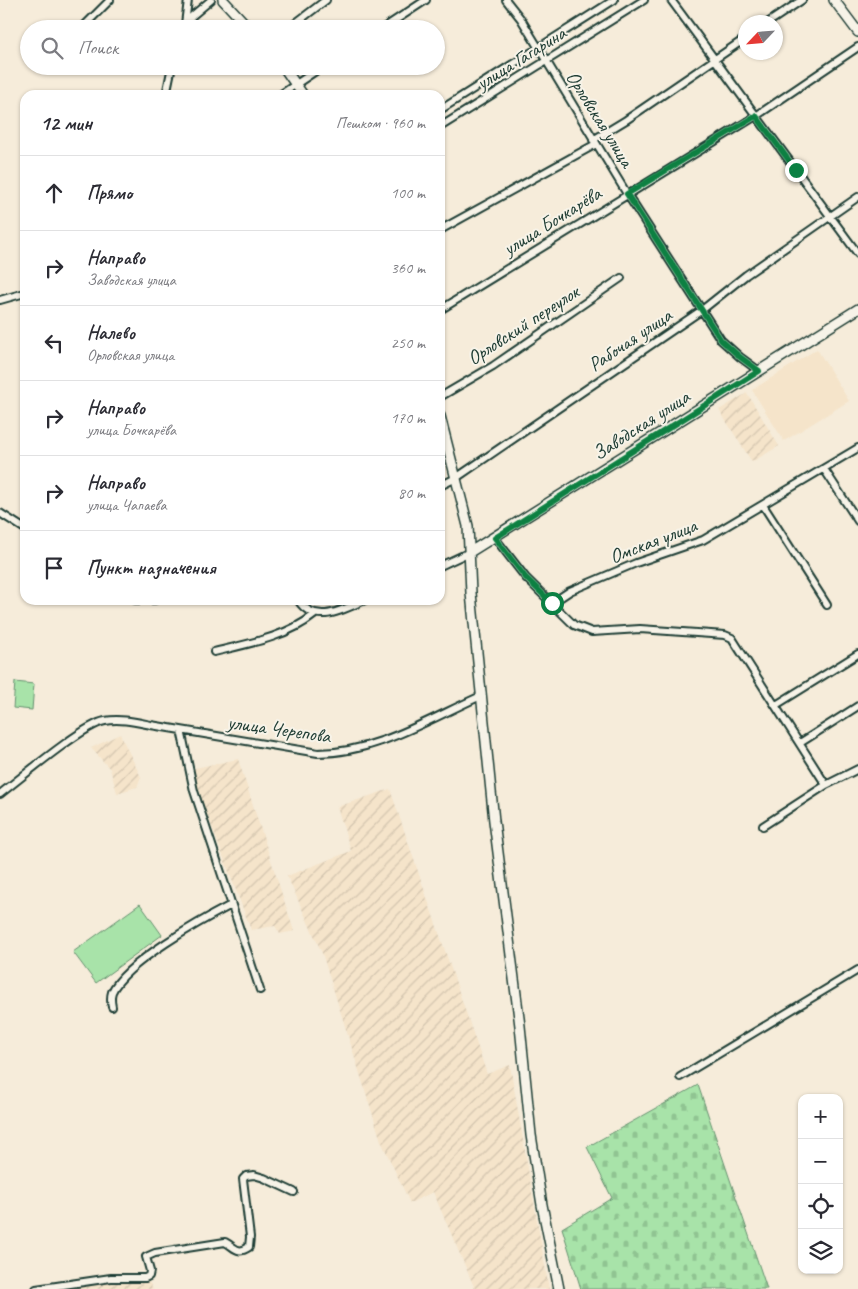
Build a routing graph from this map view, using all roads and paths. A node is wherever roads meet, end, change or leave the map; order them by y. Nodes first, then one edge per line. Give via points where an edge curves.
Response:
1 (110, 0) edge
2 (188, 0) edge
3 (211, 0) edge
4 (223, 0) edge
5 (326, 0) edge
6 (426, 0) edge
7 (506, 0) edge
8 (614, 0) edge
9 (644, 0) edge
10 (672, 0) edge
11 (802, 0) edge
12 (834, 0) edge
13 (780, 15) edge
14 (90, 20) edge
15 (184, 20) edge
16 (190, 20) edge
17 (242, 20) edge
18 (300, 20) edge
19 (396, 20) edge
20 (858, 32) edge
21 (738, 43) edge
22 (858, 47) edge
23 (538, 49) junction
24 (715, 59) junction
25 (546, 62) junction
26 (170, 75) edge
27 (290, 75) edge
28 (310, 75) edge
29 (296, 84) junction
30 (167, 90) edge
31 (287, 90) edge
32 (300, 90) edge
33 (445, 107) edge
34 (756, 116) junction
35 (445, 124) edge
36 (595, 142) junction
37 (627, 194) junction
38 (858, 197) edge
39 (830, 217) junction
40 (445, 227) edge
41 (858, 254) edge
42 (621, 278) dead end
43 (20, 294) edge
44 (0, 300) edge
45 (445, 307) edge
46 (858, 309) edge
47 (702, 310) junction
48 (759, 371) junction
49 (445, 394) edge
50 (445, 435) edge
51 (858, 448) edge
52 (824, 469) junction
53 (456, 478) junction
54 (445, 484) edge
55 (763, 505) junction
56 (0, 513) edge
57 (858, 521) edge
58 (20, 526) edge
59 (495, 538) junction
60 (470, 552) junction
61 (445, 564) edge
62 (552, 603) junction
63 (302, 605) edge
64 (352, 605) edge
65 (827, 605) dead end
66 (314, 615) junction
67 (214, 652) dead end
68 (858, 654) edge
69 (481, 696) junction
70 (776, 705) junction
71 (858, 706) edge
72 (182, 730) junction
73 (800, 743) junction
74 (858, 769) edge
75 (826, 785) junction
76 (0, 794) edge
77 (763, 826) dead end
78 (231, 905) junction
79 (858, 970) edge
80 (260, 990) dead end
81 (112, 1007) dead end
82 (680, 1077) dead end
83 (294, 1192) dead end
84 (36, 1289) edge
85 (559, 1289) edge

1 - 14 street
2 - 15 street
3 - 16 street
4 - 17 street
5 - 18 street
6 - 19 street
7 - 23 street, Орловская улица
8 - 23 street, улица Гагарина
9 - 25 street, улица Гагарина
10 - 24 street
11 - 13 street
12 - 20 street
21 - 24 street
22 - 34 street, улица Бочкарёва
23 - 25 street, Орловская улица
23 - 33 street, улица Гагарина
24 - 34 street
24 - 36 street
25 - 35 street, улица Гагарина
25 - 36 street, Орловская улица
26 - 30 street
27 - 29 street
28 - 29 street
29 - 31 street
29 - 32 street
34 - 37 street, улица Бочкарёва
34 - 39 street
36 - 37 street, Орловская улица
36 - 40 street
37 - 45 street, улица Бочкарёва
37 - 47 street, Орловская улица
38 - 39 street, Рабочая улица
39 - 41 street
39 - 47 street, Рабочая улица
42 - 49 street, Орловский переулок via 493,366
43 - 44 street
46 - 48 street, Заводская улица
47 - 48 street, Орловская улица via 721,340
47 - 53 street, Рабочая улица
48 - 59 street, Заводская улица
50 - 53 street
51 - 52 street, Омская улица
52 - 55 street, Омская улица
52 - 57 street
53 - 54 street, Рабочая улица
53 - 60 street via 468,526
55 - 62 street, Омская улица via 703,540 636,563 570,591
55 - 65 street
56 - 58 street
59 - 60 street, Заводская улица
59 - 62 street via 526,578
60 - 61 street, Заводская улица
60 - 69 street
62 - 70 street via 583,631 640,629 732,638
63 - 66 street
64 - 66 street via 330,614
66 - 67 street via 269,637
68 - 70 street
69 - 72 street, улица Черепова via 378,743 338,753 309,752
69 - 85 street via 531,1135
70 - 73 street
71 - 73 street
72 - 76 street, улица Черепова via 125,721 96,724
72 - 78 street via 194,791
73 - 75 street
74 - 75 street
75 - 77 street
78 - 80 street
78 - 81 street via 190,926 131,970 112,991
79 - 82 street
83 - 84 street via 254,1175 243,1179 250,1242 244,1250 234,1250 225,1242 155,1253 146,1257 150,1271 145,1278 111,1278

